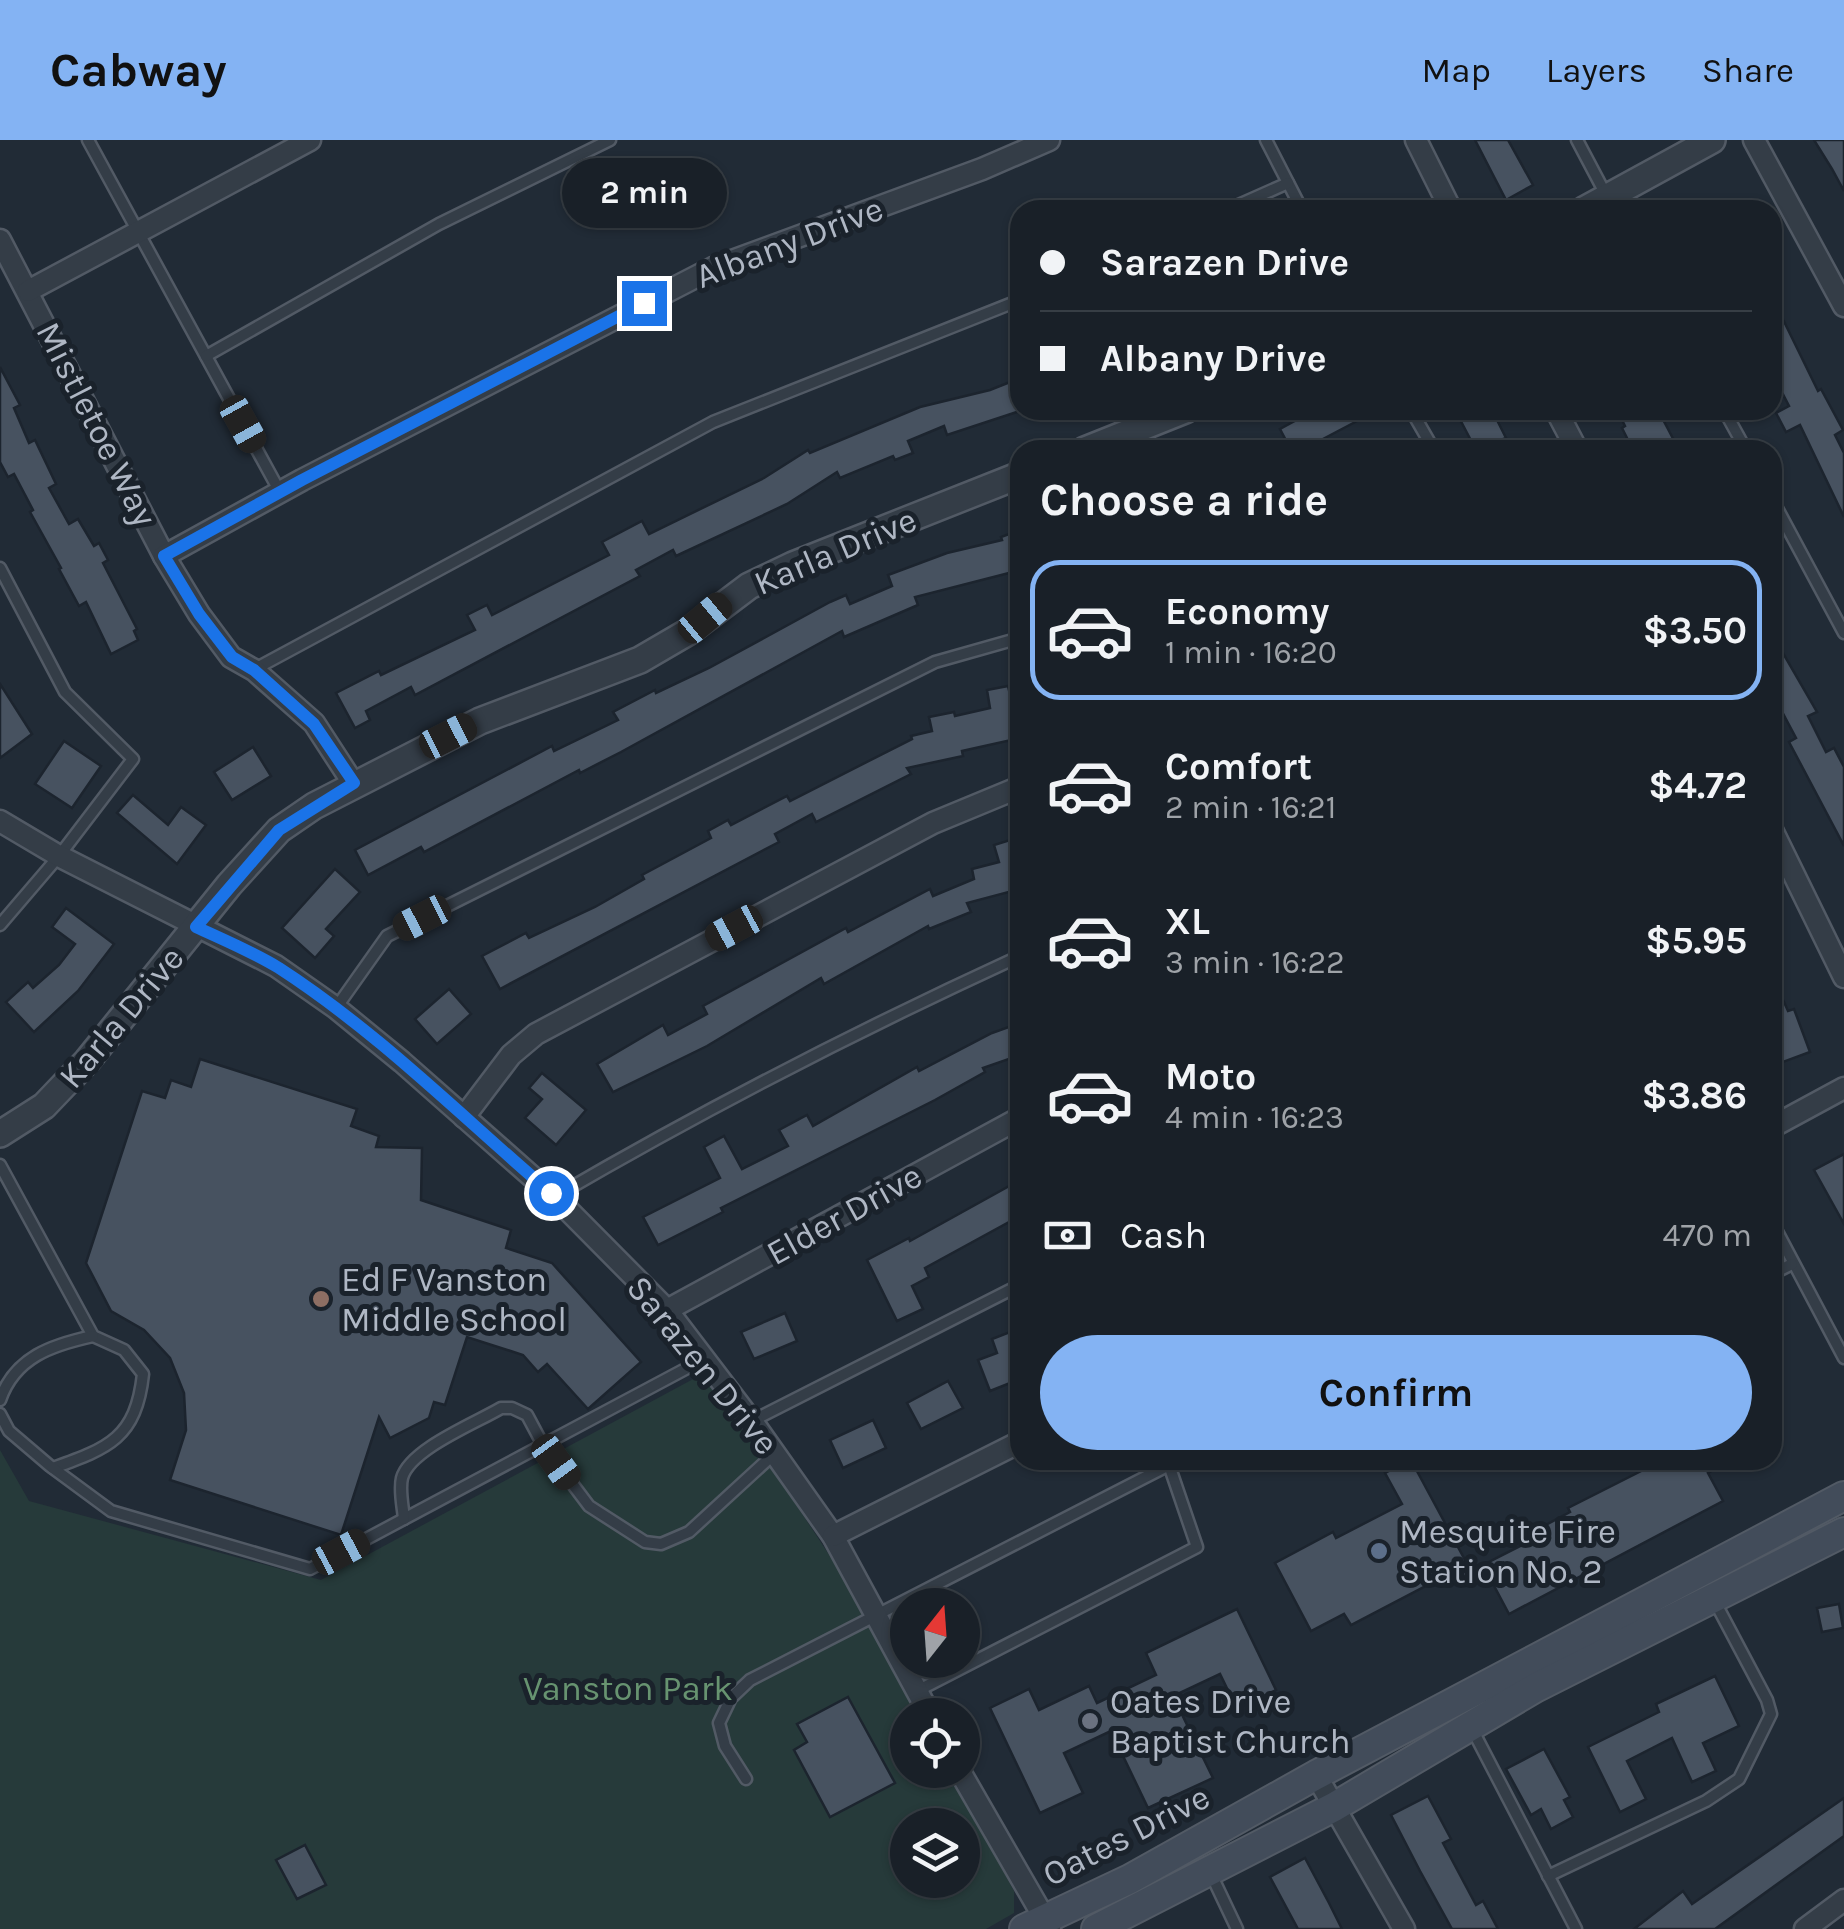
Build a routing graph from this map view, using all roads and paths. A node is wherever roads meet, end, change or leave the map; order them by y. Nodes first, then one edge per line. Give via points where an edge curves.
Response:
1 (88, 140) edge
2 (310, 140) edge
3 (610, 140) edge
4 (1049, 140) edge
5 (1266, 140) edge
6 (1416, 140) edge
7 (1577, 140) edge
8 (1712, 140) edge
9 (1754, 140) edge
10 (1288, 183) junction
11 (1250, 200) edge
12 (1297, 200) edge
13 (1446, 200) edge
14 (1609, 200) edge
15 (1617, 200) edge
16 (138, 232) junction
17 (0, 240) edge
18 (28, 292) junction
19 (1010, 304) edge
20 (1844, 306) edge
21 (206, 356) junction
22 (1160, 420) edge
23 (1110, 440) edge
24 (1010, 480) edge
25 (280, 492) junction
26 (1782, 518) edge
27 (164, 556) junction
28 (0, 568) edge
29 (1844, 633) edge
30 (1010, 641) edge
31 (254, 670) junction
32 (354, 783) junction
33 (1010, 791) edge
34 (0, 822) edge
35 (1782, 850) edge
36 (59, 856) junction
37 (0, 926) edge
38 (196, 927) junction
39 (1010, 961) edge
40 (1844, 977) edge
41 (336, 1008) junction
42 (1844, 1088) edge
43 (464, 1117) junction
44 (1782, 1122) edge
45 (1010, 1123) edge
46 (0, 1134) edge
47 (0, 1165) edge
48 (555, 1197) junction
49 (1782, 1243) edge
50 (1792, 1264) junction
51 (1782, 1269) edge
52 (1010, 1290) edge
53 (668, 1310) junction
54 (94, 1336) junction
55 (706, 1358) junction
56 (1844, 1358) edge
57 (0, 1400) edge
58 (0, 1414) edge
59 (752, 1421) junction
60 (543, 1445) junction
61 (1010, 1447) edge
62 (775, 1453) junction
63 (52, 1468) junction
64 (1153, 1470) edge
65 (1171, 1470) edge
66 (1844, 1496) edge
67 (404, 1519) junction
68 (1844, 1532) edge
69 (834, 1536) junction
70 (1713, 1598) junction
71 (876, 1614) junction
72 (917, 1691) junction
73 (921, 1698) edge
74 (1471, 1726) junction
75 (1316, 1775) junction
76 (746, 1779) dead end
77 (968, 1788) edge
78 (1334, 1807) junction
79 (1210, 1871) junction
80 (1548, 1876) junction
81 (1844, 1900) edge
82 (1039, 1926) edge
83 (1096, 1929) edge
84 (1237, 1929) edge
85 (1404, 1929) edge
86 (1576, 1929) edge
87 (1804, 1929) edge

1 - 16 lane
2 - 16 street
3 - 21 lane via 439,224
4 - 25 street, Albany Drive via 712,268
5 - 10 lane
6 - 13 street
7 - 14 lane
8 - 15 street
9 - 20 street
10 - 11 lane
10 - 12 lane
16 - 18 street
16 - 21 lane
17 - 18 street, Mistletoe Way
18 - 27 street, Mistletoe Way
19 - 31 lane via 713,422
21 - 25 lane
22 - 23 street
24 - 32 street, Karla Drive via 793,564 640,660 480,721
25 - 27 street, Albany Drive
26 - 29 lane
27 - 31 street, Mistletoe Way via 232,657
28 - 36 lane via 65,692 133,759
30 - 41 lane via 935,662 387,936
31 - 32 street, Mistletoe Way via 314,724
32 - 38 street, Karla Drive via 279,830
33 - 43 street via 933,823 536,1034 511,1055
34 - 36 street, Sarazen Drive
35 - 40 street
36 - 37 lane
36 - 38 street, Sarazen Drive
38 - 41 street, Sarazen Drive via 276,966
38 - 46 street, Karla Drive via 87,1061 44,1106
39 - 48 lane via 690,1119
41 - 43 street, Sarazen Drive
42 - 44 street
43 - 48 street, Sarazen Drive
45 - 53 street, Elder Drive
47 - 54 lane
48 - 53 street, Sarazen Drive
49 - 50 lane
50 - 51 lane
50 - 56 lane
52 - 59 lane
53 - 55 street, Sarazen Drive
54 - 57 lane via 50,1345 6,1383
54 - 63 lane via 124,1350 142,1374 140,1401 126,1430 93,1454
55 - 59 street, Sarazen Drive
55 - 60 lane
58 - 63 lane via 9,1431
59 - 62 street, Sarazen Drive
60 - 62 lane via 588,1506 645,1542 661,1544 689,1532
60 - 67 lane
60 - 67 lane via 526,1415 501,1408 410,1464 401,1480
61 - 69 street
62 - 69 street, Sarazen Drive
63 - 67 lane via 111,1510 310,1569
64 - 71 lane
65 - 72 lane via 1197,1546
66 - 75 main road, Oates Drive
68 - 70 main road, Oates Drive
69 - 71 street, Sarazen Drive
70 - 74 main road, Oates Drive
70 - 80 lane via 1771,1714 1738,1779 1706,1801
71 - 72 street, Sarazen Drive
71 - 76 lane via 750,1680 731,1698 719,1723
72 - 73 street, Sarazen Drive
74 - 78 main road, Oates Drive
74 - 80 lane
75 - 78 street
75 - 82 main road, Oates Drive
77 - 82 street
78 - 79 main road, Oates Drive
78 - 85 street
79 - 83 main road, Oates Drive
79 - 84 lane
80 - 86 lane
81 - 87 street

